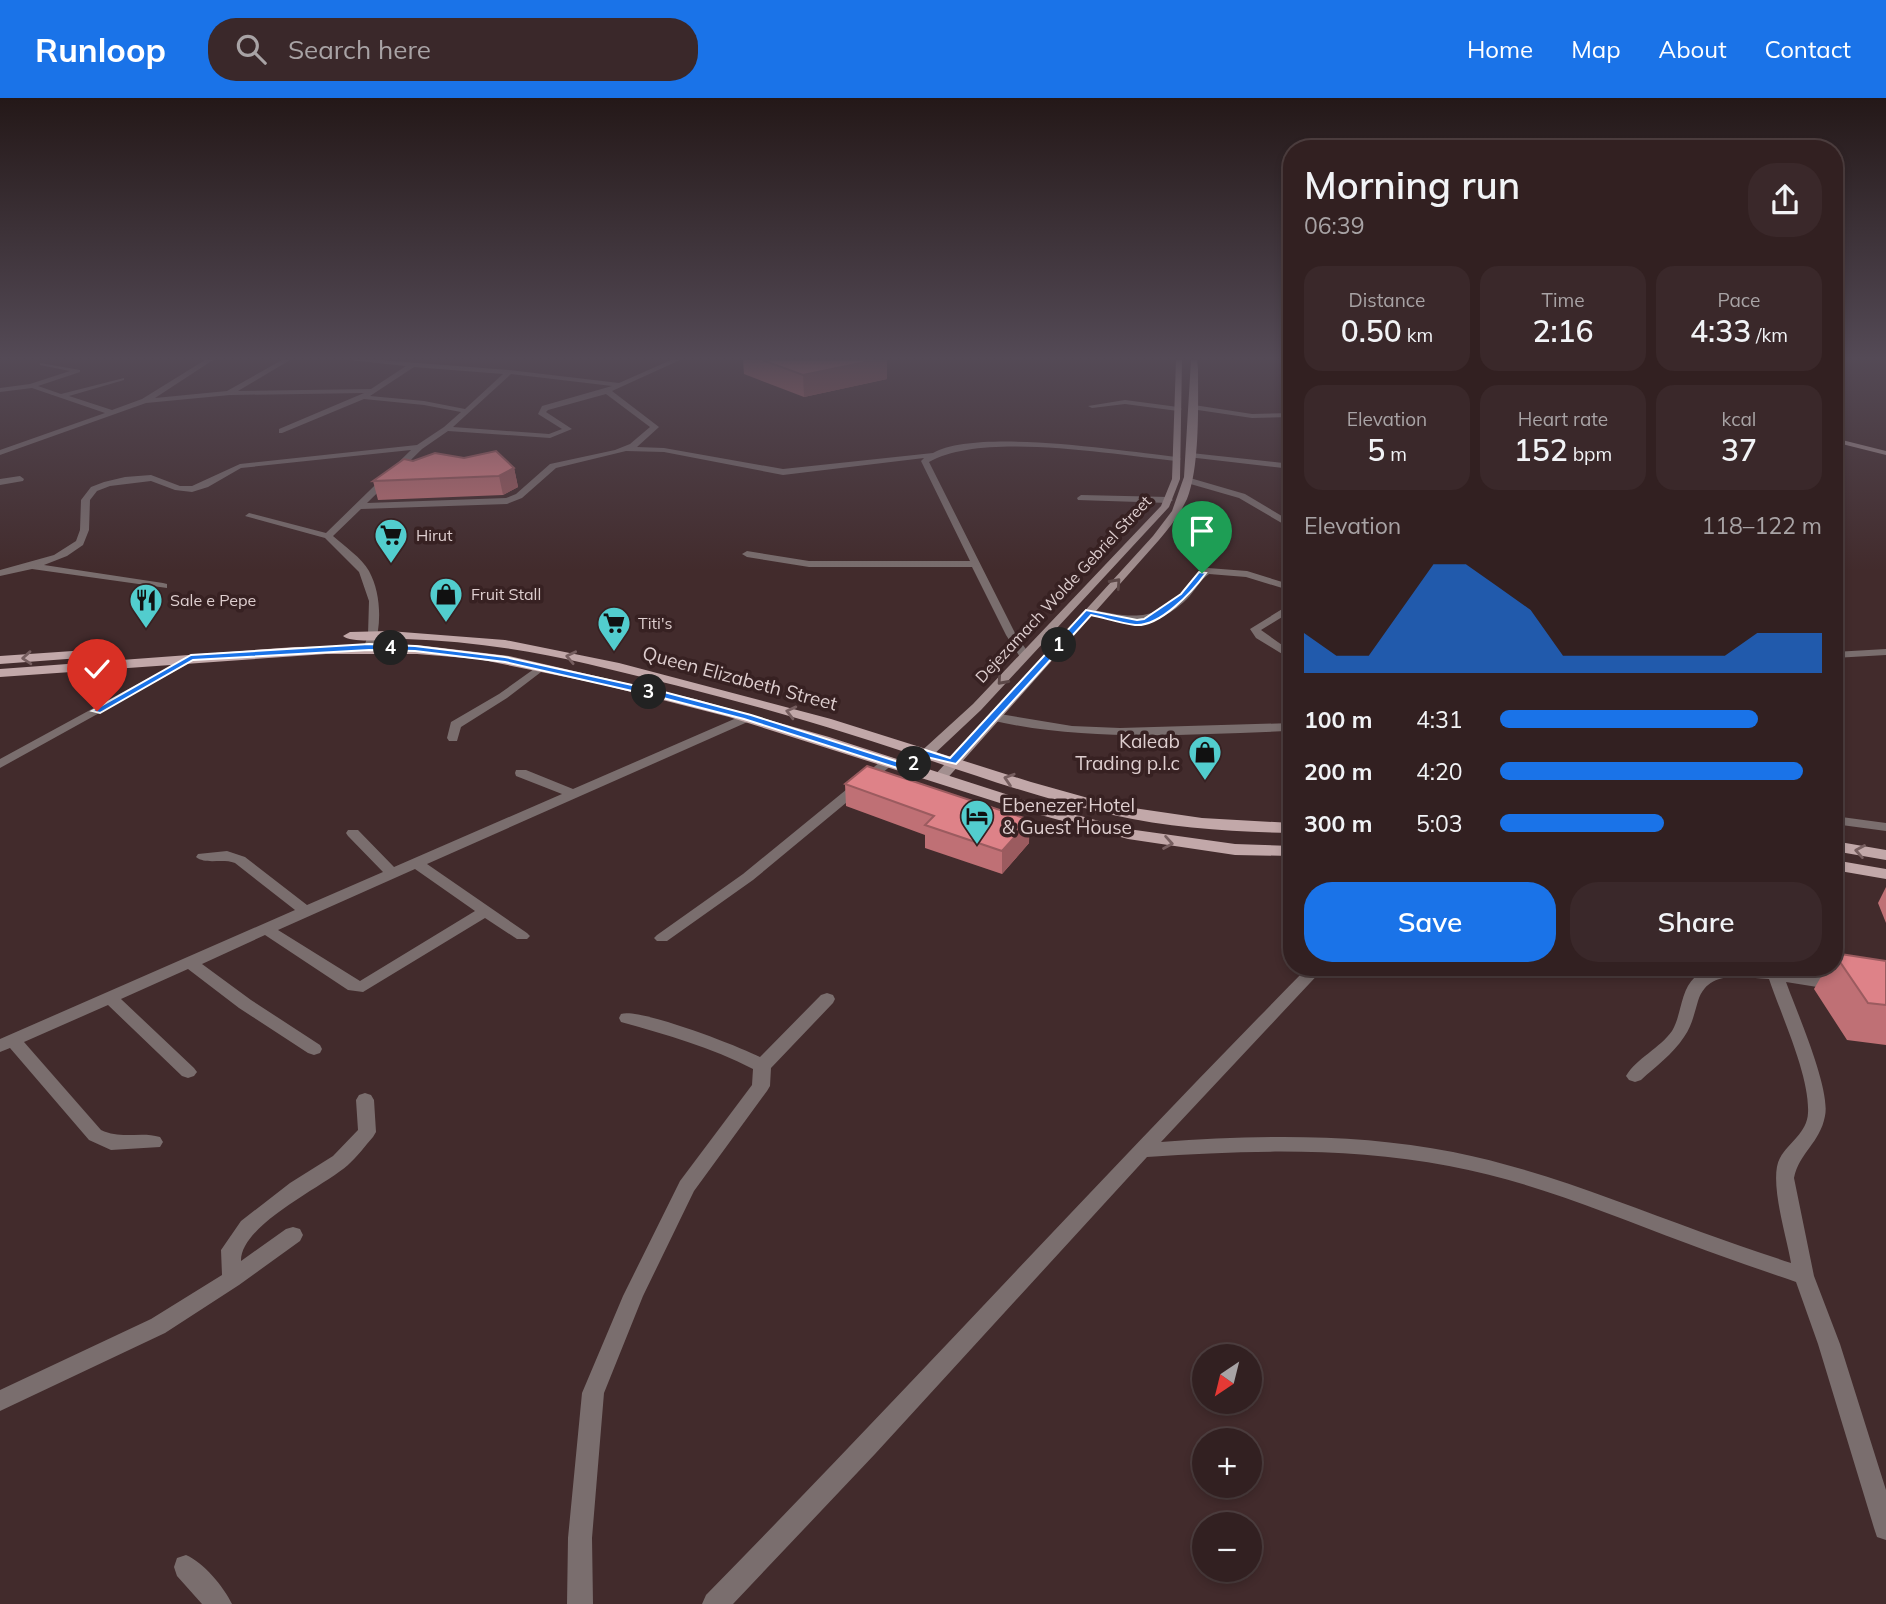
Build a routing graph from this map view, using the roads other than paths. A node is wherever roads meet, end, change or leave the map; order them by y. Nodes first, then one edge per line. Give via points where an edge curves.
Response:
1 (64, 430) edge
2 (445, 430) edge
3 (466, 430) edge
4 (565, 430) edge
5 (653, 430) edge
6 (1178, 430) edge
7 (1193, 430) edge
8 (1843, 436) edge
9 (1843, 442) edge
10 (419, 447) junction
11 (1886, 447) edge
12 (626, 449) junction
13 (0, 453) edge
14 (1886, 453) edge
15 (931, 455) junction
16 (1191, 455) junction
17 (1177, 459) junction
18 (1283, 466) edge
19 (20, 480) dead end
20 (1189, 481) junction
21 (0, 482) edge
22 (1081, 498) dead end
23 (1169, 500) junction
24 (358, 506) junction
25 (248, 516) dead end
26 (1283, 521) edge
27 (328, 536) junction
28 (747, 554) dead end
29 (975, 564) junction
30 (32, 566) junction
31 (0, 573) edge
32 (1283, 585) edge
33 (163, 586) dead end
34 (1089, 612) junction
35 (1283, 612) edge
36 (371, 641) junction
37 (1283, 651) edge
38 (1886, 652) edge
39 (1843, 654) edge
40 (1024, 655) junction
41 (191, 658) junction
42 (0, 660) edge
43 (541, 667) junction
44 (0, 673) edge
45 (748, 717) junction
46 (994, 717) junction
47 (1283, 727) edge
48 (453, 738) dead end
49 (925, 753) junction
50 (889, 761) junction
51 (952, 761) junction
52 (0, 764) edge
53 (910, 769) junction
54 (521, 774) dead end
55 (939, 779) junction
56 (573, 794) junction
57 (1843, 821) edge
58 (1283, 827) edge
59 (1886, 827) edge
60 (353, 833) dead end
61 (1843, 848) edge
62 (1283, 852) edge
63 (1886, 855) edge
64 (203, 857) dead end
65 (416, 863) junction
66 (1843, 867) edge
67 (392, 873) junction
68 (1886, 874) edge
69 (305, 911) junction
70 (484, 912) junction
71 (265, 928) junction
72 (522, 936) dead end
73 (662, 939) dead end
74 (189, 962) junction
75 (1308, 976) edge
76 (1706, 976) edge
77 (1776, 976) edge
78 (1786, 976) edge
79 (1849, 987) edge
80 (108, 997) junction
81 (827, 999) dead end
82 (628, 1018) dead end
83 (6, 1043) edge
84 (314, 1049) dead end
85 (762, 1066) junction
86 (188, 1072) dead end
87 (1635, 1076) dead end
88 (365, 1100) dead end
89 (154, 1142) dead end
90 (1140, 1150) junction
91 (293, 1235) dead end
92 (1804, 1276) junction
93 (232, 1279) junction
94 (0, 1401) edge
95 (1886, 1528) edge
96 (186, 1567) dead end
97 (219, 1604) edge
98 (580, 1604) edge
99 (715, 1604) edge

1 - 13 street
2 - 10 street
3 - 4 street via 550,436
5 - 12 street
6 - 17 main road, Dejezamach Wolde Gebriel Street
7 - 16 main road, Dejezamach Wolde Gebriel Street
8 - 11 main road
9 - 14 main road
10 - 24 street
10 - 30 street via 240,466 194,489 142,477 92,489 80,543 64,555
12 - 15 street via 664,450 783,472
12 - 24 street via 553,466 519,496 507,500
15 - 17 street via 968,447 1033,445
15 - 29 street via 925,461
16 - 18 street
16 - 20 main road, Dejezamach Wolde Gebriel Street
17 - 23 main road, Dejezamach Wolde Gebriel Street
19 - 21 street
20 - 26 street via 1242,496
34 -> 20 main road, Dejezamach Wolde Gebriel Street via 1169,523
22 - 23 street
23 - 40 main road, Dejezamach Wolde Gebriel Street via 1096,584
24 - 27 street
25 - 27 street
27 - 36 street via 364,571 374,601
28 - 29 street via 809,564
29 - 40 street
30 - 31 street
30 - 33 street
32 - 34 street via 1247,574 1208,571 1184,596 1146,621
34 - 46 main road, Dejezamach Wolde Gebriel Street
35 - 37 street via 1255,629
36 - 41 main road, Queen Elizabeth Street
36 -> 42 main road, Queen Elizabeth Street
36 - 43 main road, Queen Elizabeth Street
49 -> 36 main road, Queen Elizabeth Street via 805,715 526,647 473,639
38 - 39 street
40 -> 49 main road, Dejezamach Wolde Gebriel Street via 977,708
41 - 44 main road, Queen Elizabeth Street
41 - 52 street
43 - 45 main road, Queen Elizabeth Street
43 - 48 street via 456,726
45 - 50 main road, Queen Elizabeth Street
45 - 56 street
46 - 47 street via 1072,730 1120,732
46 - 51 main road, Dejezamach Wolde Gebriel Street
49 - 51 main road, Queen Elizabeth Street
49 - 53 main road, Dejezamach Wolde Gebriel Street
50 - 53 main road, Queen Elizabeth Street
50 - 73 street via 748,877
51 - 55 main road, Dejezamach Wolde Gebriel Street
58 -> 51 main road, Queen Elizabeth Street via 1177,821 1116,810
53 - 55 main road, Queen Elizabeth Street
54 - 56 street
55 -> 62 main road, Queen Elizabeth Street via 1119,834 1193,847
56 - 65 street
57 - 59 street
60 - 67 street
63 -> 61 main road
64 - 69 street via 227,855 240,860
65 - 67 street
65 - 70 street
66 - 68 main road
67 - 69 street
69 - 71 street
70 - 71 street via 363,987 354,986
70 - 72 street
71 - 74 street
74 - 80 street
74 - 84 street
75 - 90 street
76 - 87 street via 1700,980 1679,1033
77 - 92 street via 1812,1078 1817,1114 1809,1137 1788,1161 1785,1178
78 - 79 street
80 - 83 street
80 - 86 street
81 - 85 street
82 - 85 street via 695,1036
83 - 89 street via 95,1136 111,1143
85 - 98 street via 761,1086 687,1186 633,1296 593,1393 580,1538
88 - 93 street via 367,1132 340,1161 248,1227 230,1250
90 - 92 street via 1235,1143 1346,1144 1452,1159 1565,1188
90 - 99 street
91 - 93 street
92 - 95 street
93 - 94 street via 158,1326
96 - 97 street

